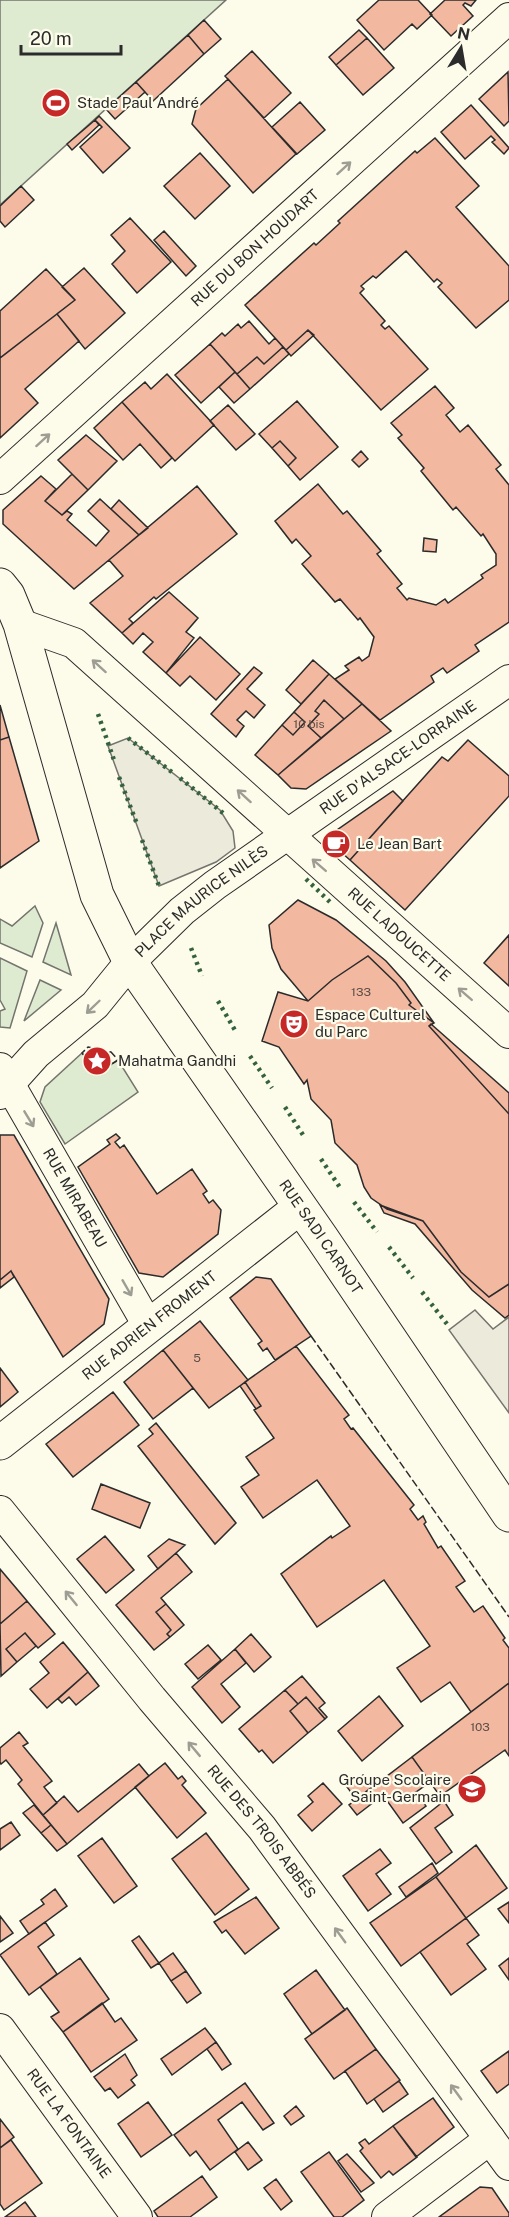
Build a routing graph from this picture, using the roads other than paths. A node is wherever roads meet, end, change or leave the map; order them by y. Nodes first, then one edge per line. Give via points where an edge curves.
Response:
1 (509, 18) edge
2 (0, 479) edge
3 (0, 585) edge
4 (20, 624) junction
5 (509, 680) edge
6 (286, 836) junction
7 (130, 962) junction
8 (509, 1033) edge
9 (3, 1082) edge
10 (299, 1208) junction
11 (149, 1327) junction
12 (0, 1443) edge
13 (0, 1511) edge
14 (509, 1515) edge
15 (0, 2030) edge
16 (490, 2139) junction
17 (509, 2165) edge
18 (137, 2217) edge
19 (387, 2217) edge

2 -> 1 street, RUE DU BON HOUDART
3 - 4 main road
6 -> 4 street, PLACE MAURICE NILÈS via 74,643
4 - 7 main road, PLACE MAURICE NILÈS via 97,895
5 - 6 street, RUE D'ALSACE-LORRAINE
6 - 7 street, PLACE MAURICE NILÈS via 199,898
8 -> 6 street, RUE LADOUCETTE
7 -> 9 street via 95,1005
7 - 10 main road, RUE SADI CARNOT
9 -> 11 street, RUE MIRABEAU
10 - 11 main road, RUE ADRIEN FROMENT
10 - 14 main road, RUE SADI CARNOT
11 - 12 main road, RUE ADRIEN FROMENT
16 -> 13 street, RUE DES TROIS ABBÉS via 262,1828
15 - 18 street, RUE LA FONTAINE
16 - 17 street, RUE DES TROIS ABBÉS
16 - 19 street

